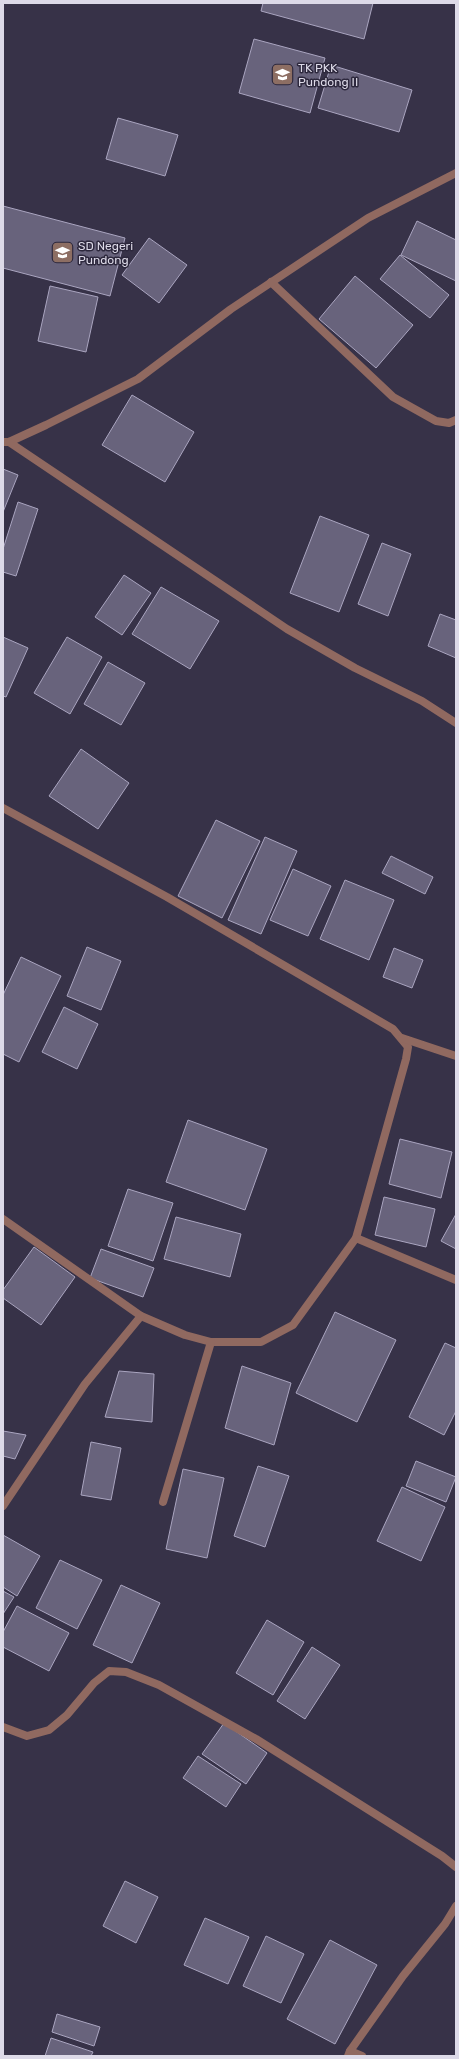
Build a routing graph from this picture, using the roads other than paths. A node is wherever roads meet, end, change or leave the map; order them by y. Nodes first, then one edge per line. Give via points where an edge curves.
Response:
1 (456, 173) edge
2 (271, 282) junction
3 (456, 420) edge
4 (6, 442) edge
5 (456, 723) edge
6 (3, 808) edge
7 (402, 1038) junction
8 (456, 1056) edge
9 (3, 1220) edge
10 (356, 1238) junction
11 (456, 1280) edge
12 (141, 1316) junction
13 (211, 1342) junction
14 (163, 1502) dead end
15 (3, 1505) edge
16 (3, 1727) edge
17 (456, 1867) edge
18 (456, 1906) edge
19 (349, 2053) edge
20 (362, 2056) edge

1 - 2 street via 368,218
2 - 3 street via 393,397 436,421 449,423
2 - 4 street via 138,379
4 - 5 street via 286,629 355,668 422,701
6 - 7 street via 167,897 393,1029
7 - 8 street
7 - 10 street via 408,1047 406,1059
9 - 12 street
10 - 11 street
10 - 13 street via 294,1325 261,1342
12 - 13 street via 185,1335
12 - 15 street via 85,1384
13 - 14 street
16 - 17 street via 27,1736 49,1730 109,1671 126,1672 159,1685 256,1739
18 - 19 street
19 - 20 street

